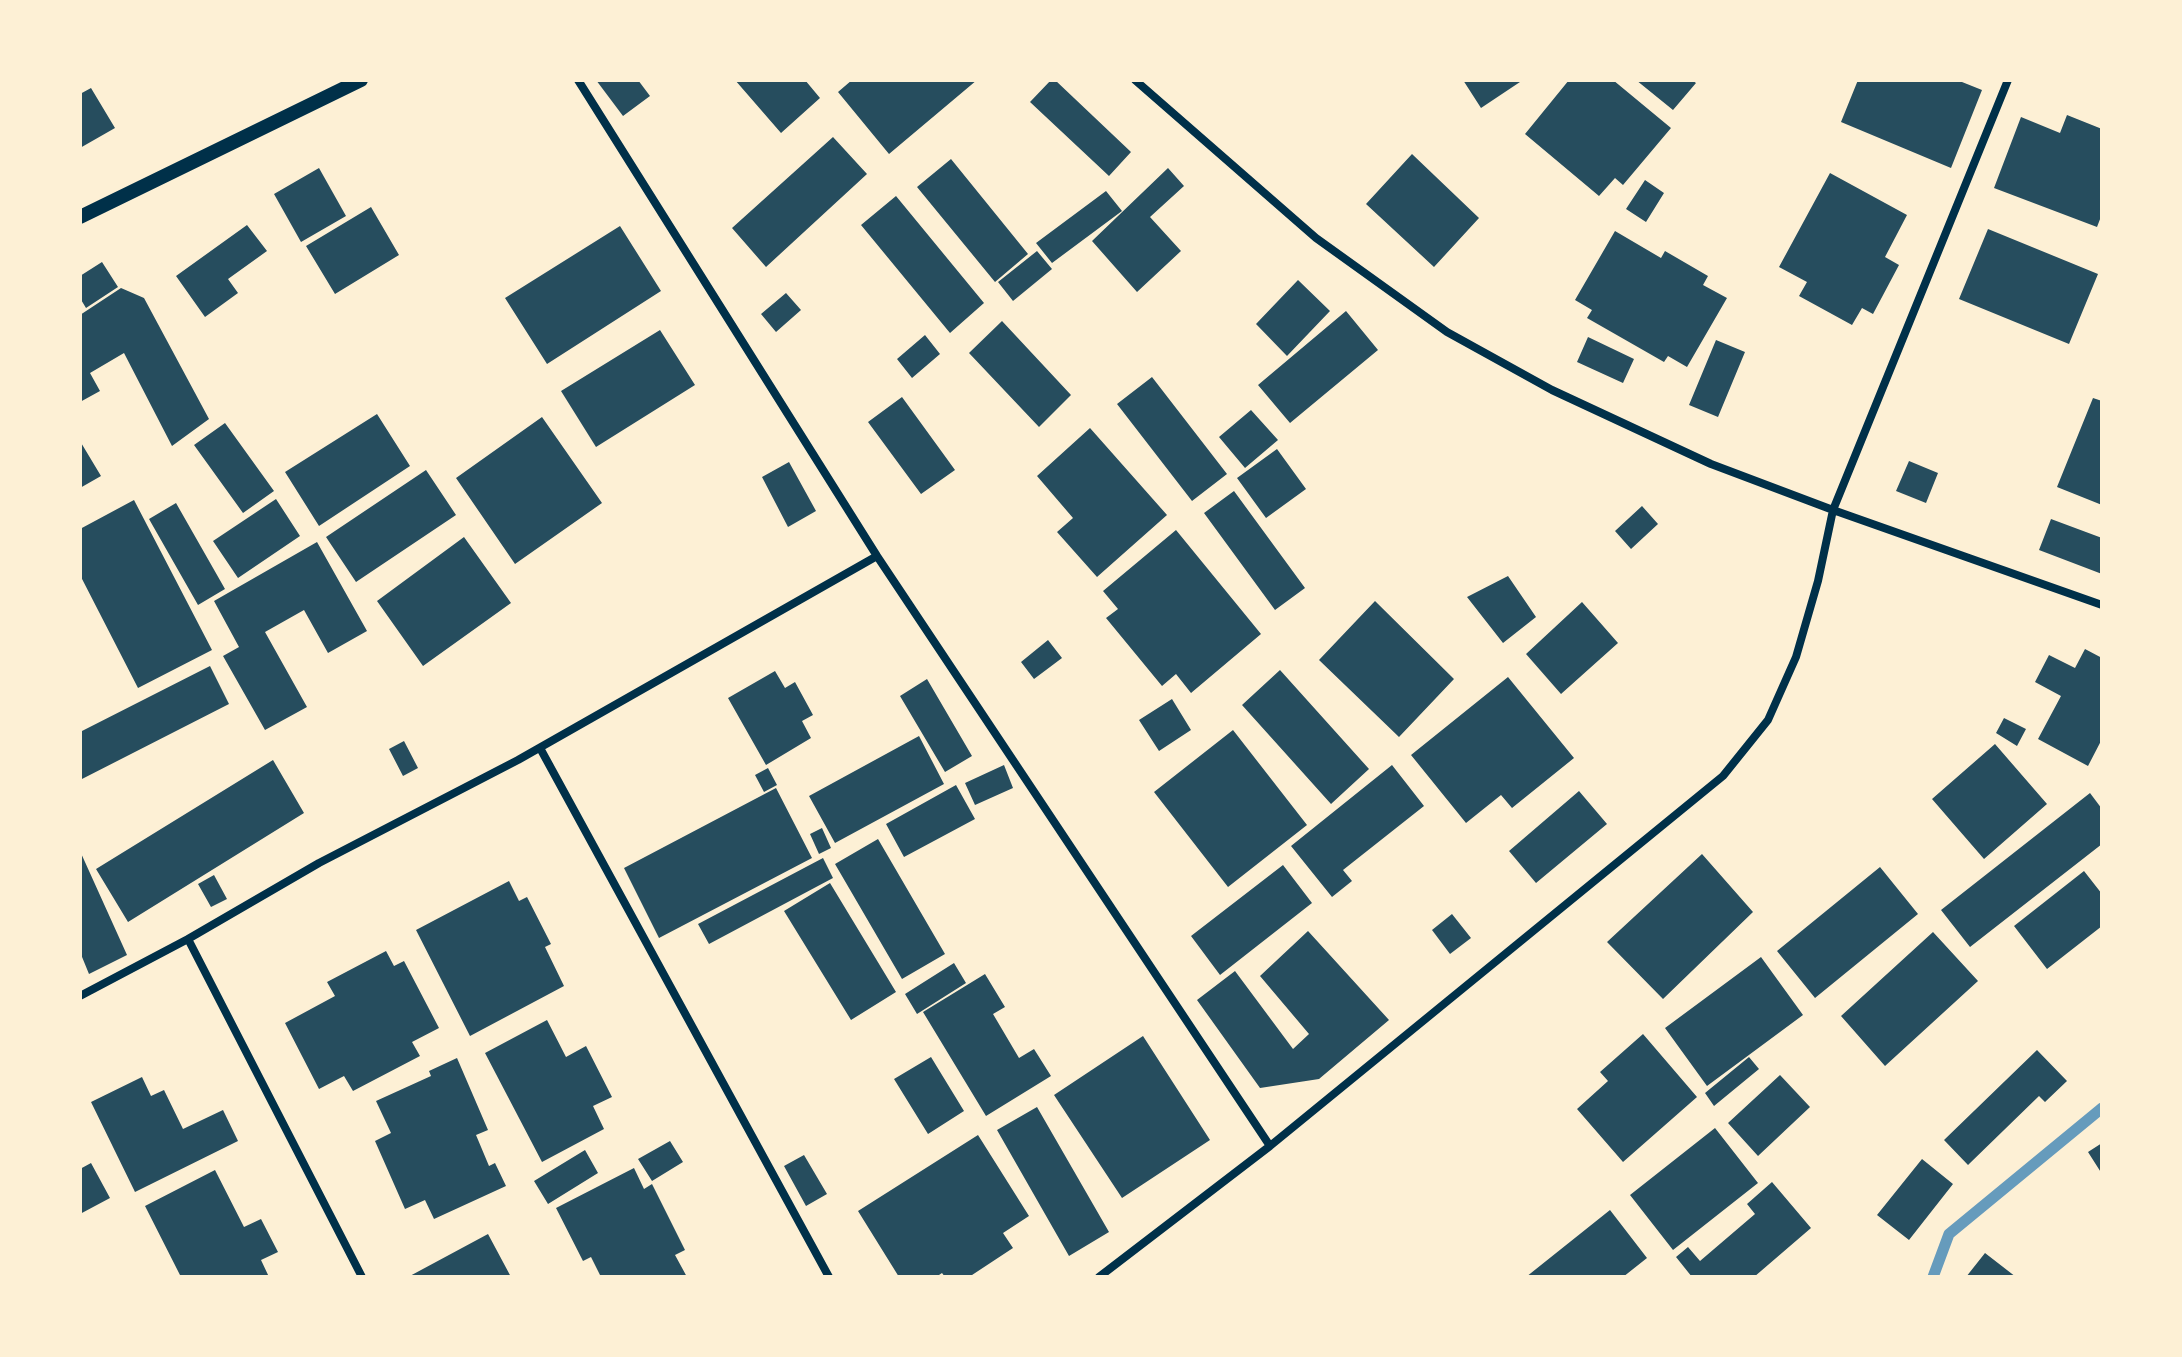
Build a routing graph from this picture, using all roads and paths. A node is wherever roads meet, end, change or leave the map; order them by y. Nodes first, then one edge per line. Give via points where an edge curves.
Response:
1 (361, 80) edge
2 (578, 80) edge
3 (1135, 80) edge
4 (2008, 80) edge
5 (80, 217) edge
6 (1833, 510) junction
7 (877, 556) junction
8 (2102, 605) edge
9 (540, 748) junction
10 (188, 939) junction
11 (80, 996) edge
12 (1270, 1146) junction
13 (362, 1277) edge
14 (829, 1277) edge
15 (1099, 1277) edge

1 - 5 street
2 - 7 street
3 - 6 street via 1316,238 1447,332 1552,390 1711,464
4 - 6 street
6 - 8 street
6 - 12 street via 1796,657 1768,720 1723,776
7 - 9 street
7 - 12 street
9 - 10 street via 319,863
9 - 14 street
10 - 11 street
10 - 13 street
12 - 15 street

